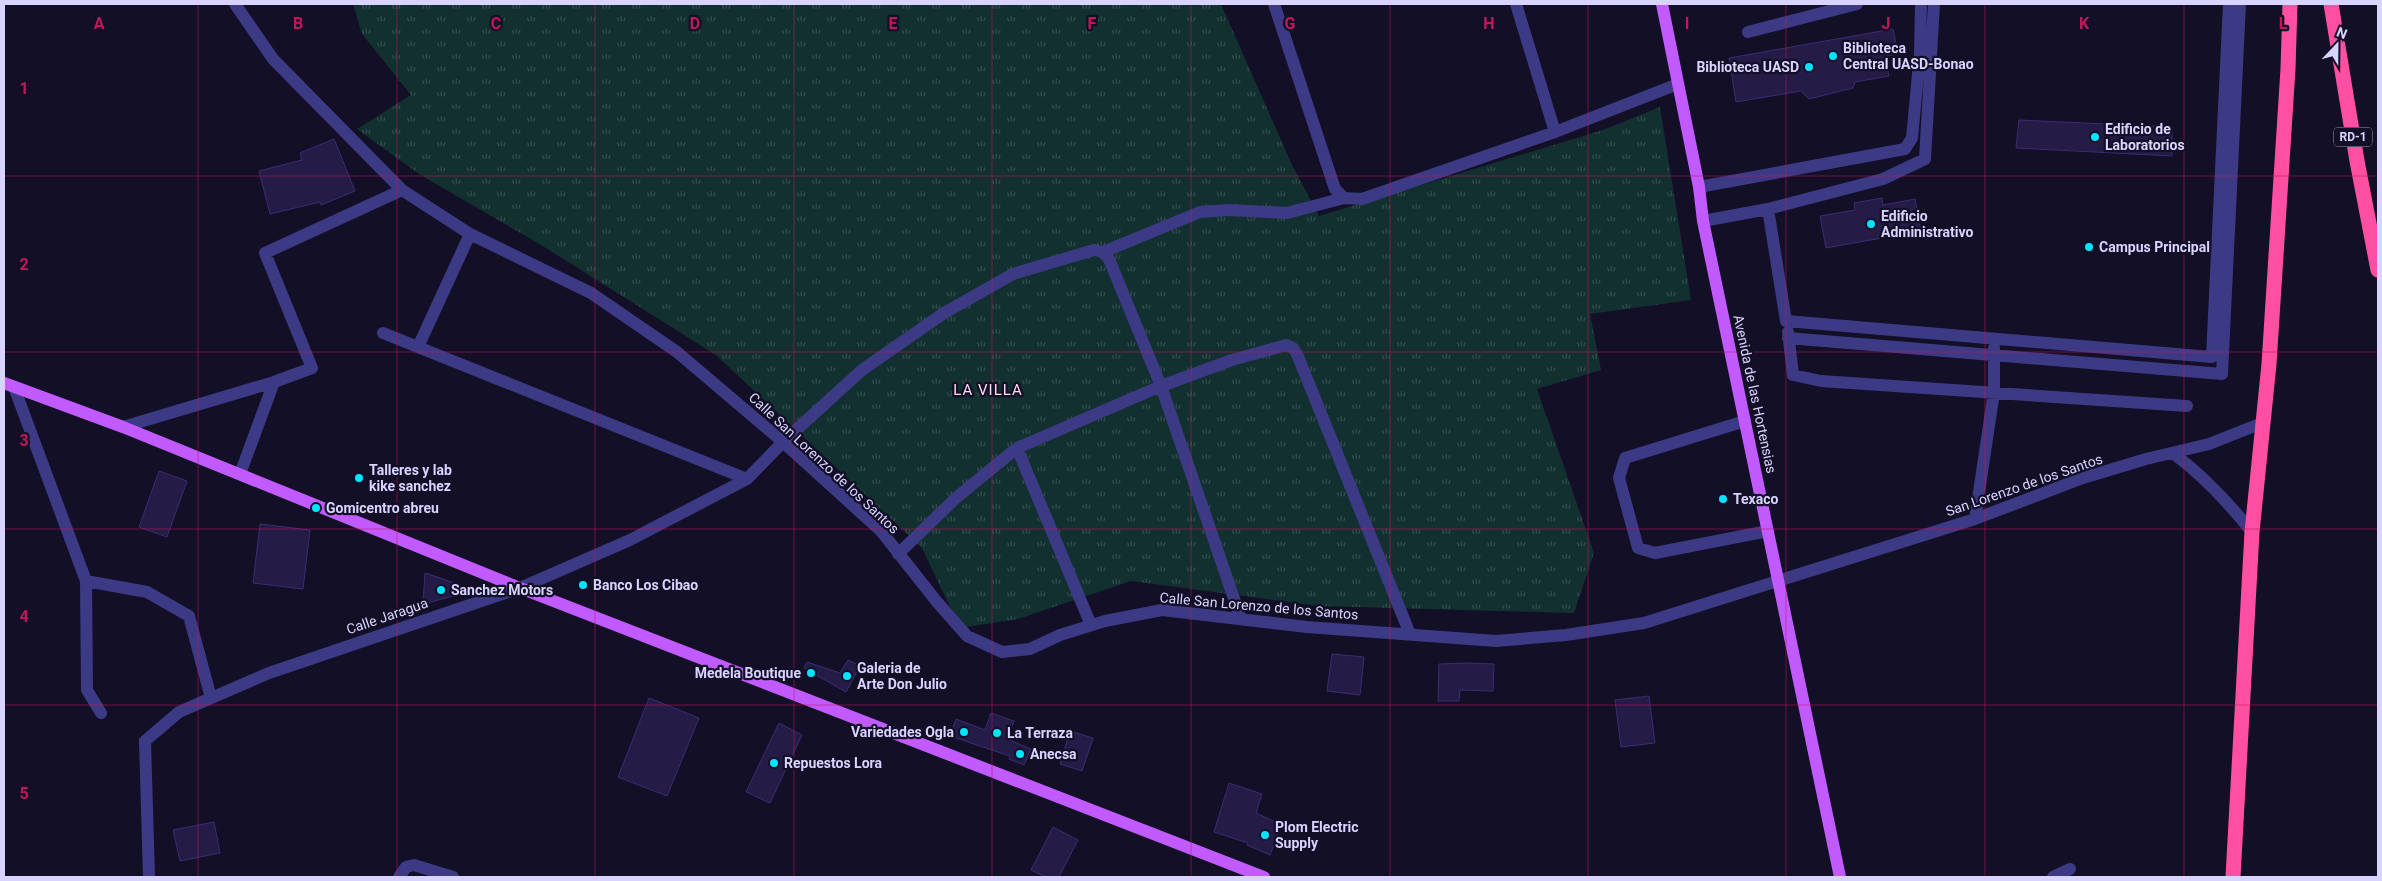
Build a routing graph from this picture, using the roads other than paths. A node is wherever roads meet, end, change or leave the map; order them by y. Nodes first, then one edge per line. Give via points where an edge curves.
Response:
1 (235, 4) edge
2 (1274, 4) edge
3 (1516, 4) edge
4 (1662, 4) edge
5 (1857, 4) edge
6 (1921, 4) edge
7 (1934, 4) edge
8 (2228, 4) edge
9 (2240, 4) edge
10 (2290, 4) edge
11 (2331, 4) edge
12 (1748, 32) dead end
13 (1678, 84) junction
14 (1555, 132) junction
15 (1699, 187) junction
16 (402, 190) junction
17 (1344, 198) junction
18 (1768, 209) junction
19 (1703, 221) junction
20 (470, 234) junction
21 (1103, 252) junction
22 (2378, 270) edge
23 (1786, 321) junction
24 (382, 333) dead end
25 (1788, 338) junction
26 (1994, 338) junction
27 (418, 347) junction
28 (1994, 355) junction
29 (274, 382) junction
30 (9, 385) edge
31 (1161, 386) junction
32 (1994, 392) junction
33 (2187, 406) dead end
34 (1745, 421) junction
35 (2262, 422) junction
36 (123, 427) junction
37 (782, 442) junction
38 (1017, 448) junction
39 (2174, 454) junction
40 (240, 474) junction
41 (747, 479) junction
42 (1975, 519) junction
43 (1768, 531) junction
44 (2252, 532) junction
45 (898, 554) junction
46 (1778, 580) junction
47 (86, 581) junction
48 (520, 588) junction
49 (1241, 619) junction
50 (1091, 625) junction
51 (1410, 634) junction
52 (211, 698) junction
53 (101, 713) dead end
54 (2070, 869) dead end
55 (149, 877) edge
56 (399, 877) edge
57 (452, 877) edge
58 (1264, 877) edge
59 (1840, 877) edge
60 (2053, 877) edge
61 (2233, 877) edge

1 - 16 street, Calle San Lorenzo de los Santos via 273,59
2 - 17 street via 1335,189
3 - 14 street
4 - 13 main road, Avenida de las Hortensias
5 - 12 street
6 - 15 street via 1912,138 1905,149
7 - 18 street via 1925,158 1883,179
8 - 26 street via 2212,357
9 - 28 street via 2222,374
10 - 35 highway via 2281,186
11 - 22 highway, RD-1
13 - 14 street, Calle Jaragua
13 - 15 main road, Avenida de las Hortensias
14 - 17 street, Calle Jaragua via 1362,199
15 - 19 main road, Avenida de las Hortensias
16 - 20 street, Calle San Lorenzo de los Santos
16 - 29 street via 266,253 312,368
17 - 21 street, Calle Jaragua via 1287,213 1200,212
18 - 19 street
18 - 23 street
19 - 34 main road, Avenida de las Hortensias
20 - 27 street
20 - 37 street, Calle San Lorenzo de los Santos via 591,293 677,352
21 - 31 street via 1110,259
21 - 37 street, Calle Jaragua via 1094,250 1014,274 944,313 862,370
23 - 25 street
23 - 26 street
24 - 27 street
25 - 28 street
25 - 32 street via 1793,375 1821,381
26 - 28 street
27 - 41 street
28 - 32 street
29 - 36 street
29 - 40 street
30 - 36 main road
30 - 47 street
31 - 38 street
31 - 49 street
31 - 51 street via 1279,345 1293,348
32 - 33 street
32 - 42 street
34 - 43 main road, Avenida de las Hortensias
34 - 43 street via 1625,458 1620,478 1638,548 1655,553
35 - 39 street, San Lorenzo de los Santos via 2240,433
35 - 44 highway
36 - 40 main road
37 - 41 street, Calle Jaragua
37 - 45 street, Calle San Lorenzo de los Santos via 881,531
38 - 45 street via 957,496
38 - 50 street
39 - 42 street, San Lorenzo de los Santos via 2083,478
39 - 44 street via 2213,486
40 - 48 main road
41 - 48 street, Calle Jaragua via 630,540
42 - 46 street, San Lorenzo de los Santos
43 - 46 main road, Avenida de las Hortensias
44 - 61 highway
45 - 50 street, Calle San Lorenzo de los Santos via 967,636 1002,652 1030,648
46 - 51 street, Calle San Lorenzo de los Santos via 1644,623 1566,635 1496,641
46 - 59 main road, Avenida de las Hortensias
47 - 52 street via 147,592 188,616
47 - 53 street via 87,690
48 - 52 street, Calle Jaragua via 268,672
48 - 58 main road
49 - 50 street, Calle San Lorenzo de los Santos via 1162,610
49 - 51 street, Calle San Lorenzo de los Santos
52 - 55 street, Calle Jaragua via 178,712 145,741
54 - 60 street
56 - 57 street via 406,867 414,865

